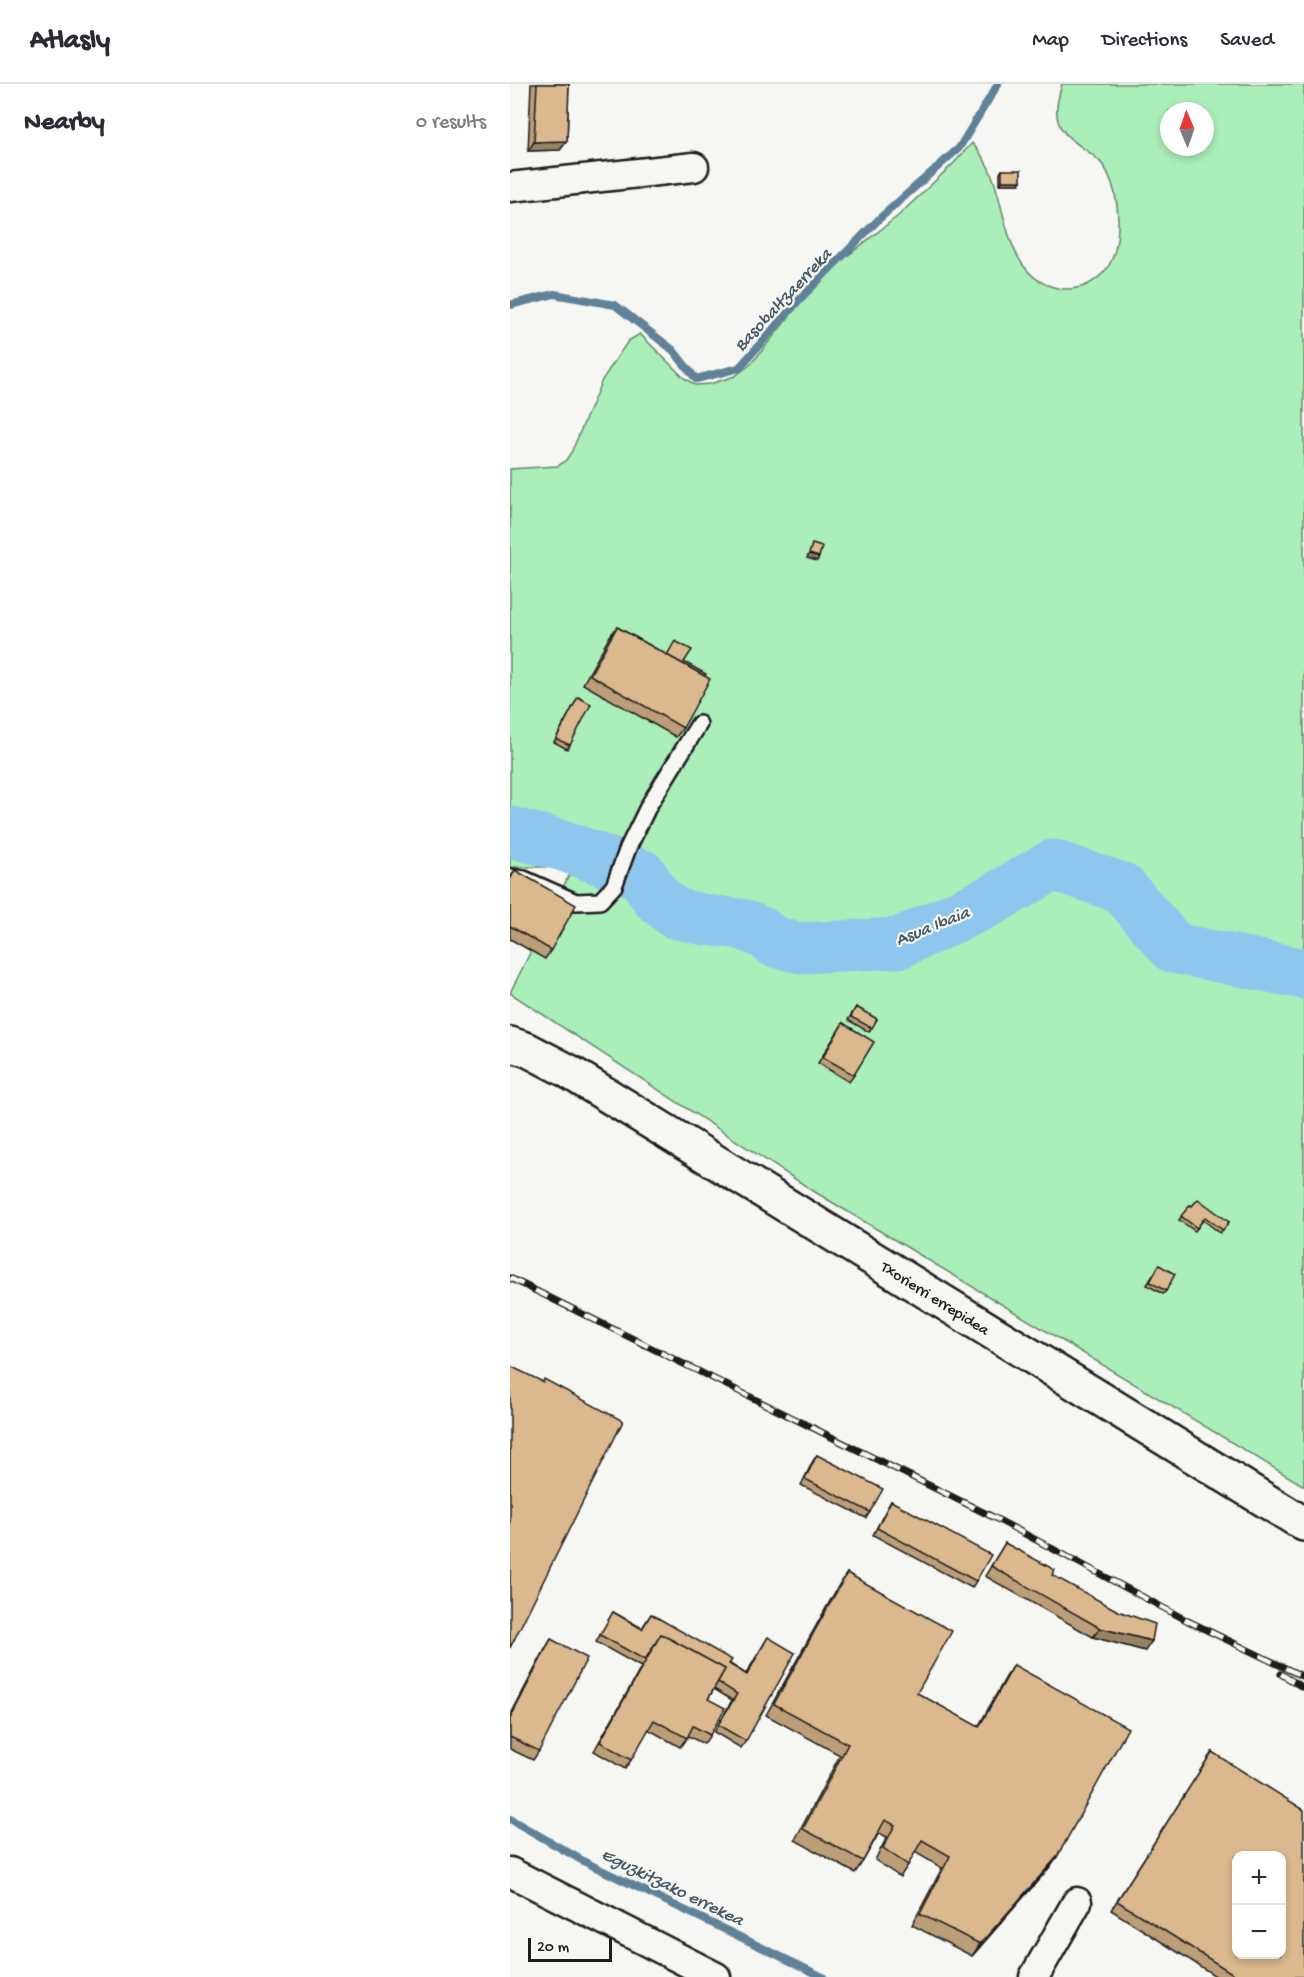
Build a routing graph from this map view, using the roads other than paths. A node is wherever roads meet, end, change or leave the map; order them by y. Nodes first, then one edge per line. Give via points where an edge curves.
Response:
1 (694, 167) dead end
2 (510, 187) edge
3 (699, 723) edge
4 (510, 877) edge
5 (510, 1029) edge
6 (510, 1044) edge
7 (568, 1071) junction
8 (1304, 1524) edge
9 (510, 1872) edge
10 (1077, 1902) dead end
11 (716, 1977) edge
12 (1034, 1977) edge

1 - 2 street
3 - 4 lane via 649,805 614,886 600,901 576,902 524,879
5 - 7 street, Txorierri errepidea
6 - 7 street, Txorierri errepidea
7 - 8 street, Txorierri errepidea
9 - 11 street
10 - 12 street

